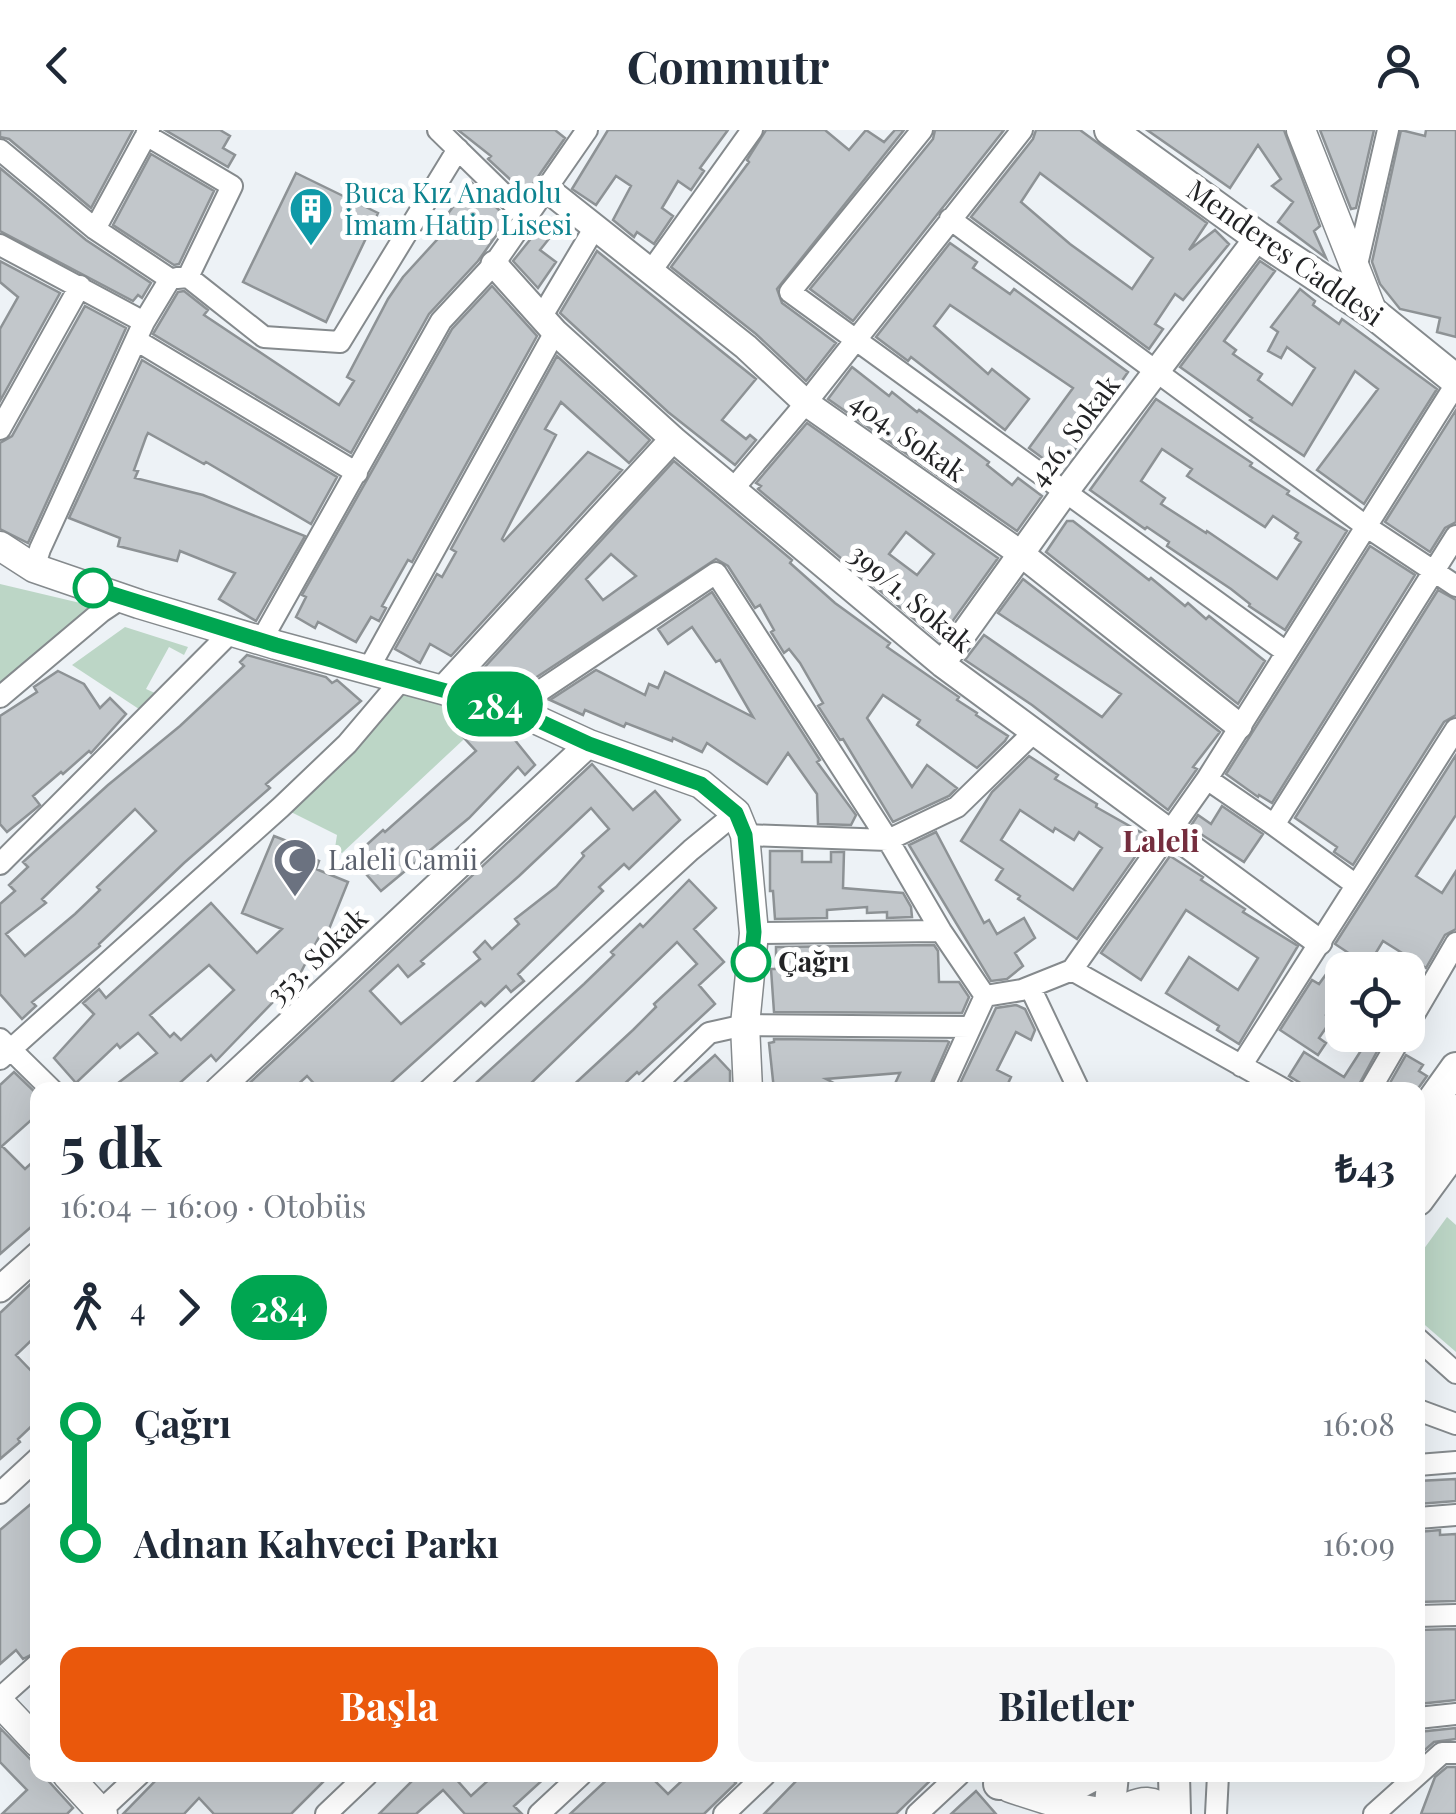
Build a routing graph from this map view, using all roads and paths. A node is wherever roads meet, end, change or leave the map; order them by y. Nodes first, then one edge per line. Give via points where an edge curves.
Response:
1 (438, 130) edge
2 (586, 130) edge
3 (752, 130) edge
4 (922, 130) edge
5 (1022, 130) edge
6 (1110, 130) edge
7 (1301, 130) edge
8 (1388, 130) edge
9 (147, 132) edge
10 (458, 149) junction
11 (0, 150) edge
12 (548, 190) junction
13 (527, 217) junction
14 (950, 219) junction
15 (595, 227) junction
16 (95, 229) junction
17 (1258, 237) junction
18 (0, 245) edge
19 (494, 264) junction
20 (1356, 269) junction
21 (651, 271) junction
22 (179, 278) junction
23 (80, 286) junction
24 (1373, 313) junction
25 (549, 324) junction
26 (140, 331) junction
27 (855, 340) junction
28 (1155, 373) junction
29 (1456, 382) edge
30 (806, 403) junction
31 (0, 429) edge
32 (673, 438) junction
33 (357, 472) junction
34 (734, 489) junction
35 (1066, 491) junction
36 (1368, 527) junction
37 (1456, 536) edge
38 (0, 546) edge
39 (1020, 552) junction
40 (0, 567) edge
41 (34, 568) junction
42 (1434, 570) junction
43 (1456, 586) edge
44 (122, 598) junction
45 (230, 632) junction
46 (261, 641) junction
47 (1286, 652) junction
48 (942, 664) junction
49 (369, 668) junction
50 (403, 678) junction
51 (444, 690) junction
52 (0, 697) edge
53 (513, 709) junction
54 (1239, 726) junction
55 (1456, 728) edge
56 (1033, 733) junction
57 (589, 744) junction
58 (1207, 779) junction
59 (741, 824) junction
60 (1274, 825) junction
61 (1170, 833) junction
62 (888, 840) junction
63 (1, 861) edge
64 (1356, 885) junction
65 (941, 931) junction
66 (754, 932) junction
67 (1320, 942) junction
68 (1456, 943) edge
69 (1072, 970) junction
70 (1030, 986) junction
71 (985, 996) junction
72 (1425, 997) edge
73 (744, 1024) junction
74 (969, 1028) junction
75 (3, 1049) edge
76 (1392, 1052) edge
77 (1241, 1066) junction
78 (1456, 1068) edge
79 (42, 1082) edge
80 (227, 1082) edge
81 (438, 1082) edge
82 (658, 1082) edge
83 (748, 1082) edge
84 (945, 1082) edge
85 (1075, 1082) edge
86 (1270, 1082) edge
87 (1375, 1082) edge
88 (1456, 1110) edge
89 (1425, 1111) edge
90 (1456, 1148) edge
91 (1425, 1152) edge
92 (1425, 1190) edge
93 (30, 1262) edge
94 (0, 1289) edge
95 (1425, 1345) edge
96 (1456, 1374) edge
97 (1425, 1413) edge
98 (1456, 1424) edge
99 (1456, 1462) edge
100 (1425, 1464) edge
101 (30, 1465) edge
102 (0, 1493) edge
103 (1456, 1515) edge
104 (1425, 1517) edge
105 (1456, 1615) edge
106 (1425, 1616) edge
107 (30, 1672) edge
108 (0, 1700) edge
109 (1456, 1714) edge
110 (1425, 1717) edge
111 (30, 1734) edge
112 (1456, 1752) edge
113 (1425, 1769) edge
114 (73, 1782) edge
115 (132, 1782) edge
116 (360, 1782) edge
117 (573, 1782) edge
118 (758, 1782) edge
119 (951, 1782) edge
120 (997, 1782) edge
121 (1000, 1782) edge
122 (1036, 1782) edge
123 (1081, 1782) edge
124 (1112, 1782) edge
125 (1174, 1782) edge
126 (1218, 1782) edge
127 (1410, 1782) edge
128 (100, 1813) edge
129 (326, 1814) edge
130 (539, 1814) edge
131 (724, 1814) edge
132 (917, 1814) edge
133 (1021, 1814) edge
134 (1109, 1814) edge
135 (1174, 1814) edge
136 (1216, 1814) edge
137 (1374, 1814) edge

1 - 10 street
2 - 12 street
3 - 21 street
4 - 27 street via 790,292
5 - 14 street
6 - 17 main road, Menderes Caddesi
7 - 20 main road
8 - 20 street
9 - 16 street
9 - 22 street via 232,186
10 - 13 street
10 - 22 street via 340,342 264,337
11 - 16 street
12 - 13 street
12 - 15 street, 404. Sokak
13 - 19 street
14 - 27 street
14 - 28 street
15 - 21 street, 404. Sokak
15 - 25 street
16 - 22 street
17 - 24 main road, Menderes Caddesi
17 - 28 street, 426. Sokak
18 - 23 street
19 - 25 street, 399/1. Sokak
19 - 33 street via 441,321
20 - 24 main road
21 - 30 street, 404. Sokak
22 - 26 street
23 - 26 street
23 - 31 street
24 - 29 main road, Menderes Caddesi
25 - 32 street, 399/1. Sokak
25 - 49 street
26 - 33 street
26 - 41 street
27 - 30 street
27 - 35 street
28 - 35 street, 426. Sokak
28 - 36 street
29 - 36 street
30 - 34 street
30 - 39 street, 404. Sokak
32 - 34 street, 399/1. Sokak
32 - 51 street
33 - 46 street
34 - 48 street, 399/1. Sokak
35 - 39 street, 426. Sokak
35 - 47 street
36 - 42 street
36 - 47 street
37 - 42 street
38 - 41 main road
39 - 48 street, 426. Sokak
39 - 54 street, 404. Sokak
40 - 41 main road
41 - 44 main road
42 - 43 street
42 - 60 street
44 - 45 main road
44 - 52 street
45 - 46 main road
45 - 63 street
46 - 49 main road
47 - 54 street
48 - 56 street, 399/1. Sokak
49 - 50 main road
50 - 51 main road
50 - 75 street via 281,807
51 - 53 main road
53 - 57 main road
53 - 62 street via 716,573
54 - 58 street
55 - 64 street
56 - 61 street, 399/1. Sokak
56 - 62 street via 956,807
57 - 59 main road via 701,784
57 - 80 street, 353. Sokak
58 - 60 street
58 - 61 street
59 - 62 street
59 - 66 main road
59 - 81 street via 676,863
60 - 64 street
61 - 67 street, 399/1. Sokak
61 - 69 street
62 - 65 street
64 - 67 street
65 - 66 street
65 - 71 street
66 - 73 main road
67 - 77 street
68 - 72 street
69 - 70 street
69 - 77 street
70 - 71 street
70 - 85 street
71 - 74 street
73 - 74 street
73 - 82 street via 708,1033
73 - 83 main road
74 - 84 street
75 - 79 street
76 - 87 street
77 - 86 street
78 - 89 main road
88 - 91 main road
90 - 92 main road
93 - 94 street
95 - 96 street
97 - 98 street
99 - 100 street
101 - 102 street
103 - 104 street
105 - 106 street
107 - 108 street
108 - 111 main road
109 - 110 street
112 - 113 street
114 - 128 main road
115 - 128 street
116 - 129 street
117 - 130 street
118 - 131 street
119 - 132 street
120 - 133 main road
121 - 134 main road
122 - 123 main road
124 - 134 main road
125 - 135 main road
126 - 136 street
127 - 137 street
134 - 135 main road via 1149,1802

